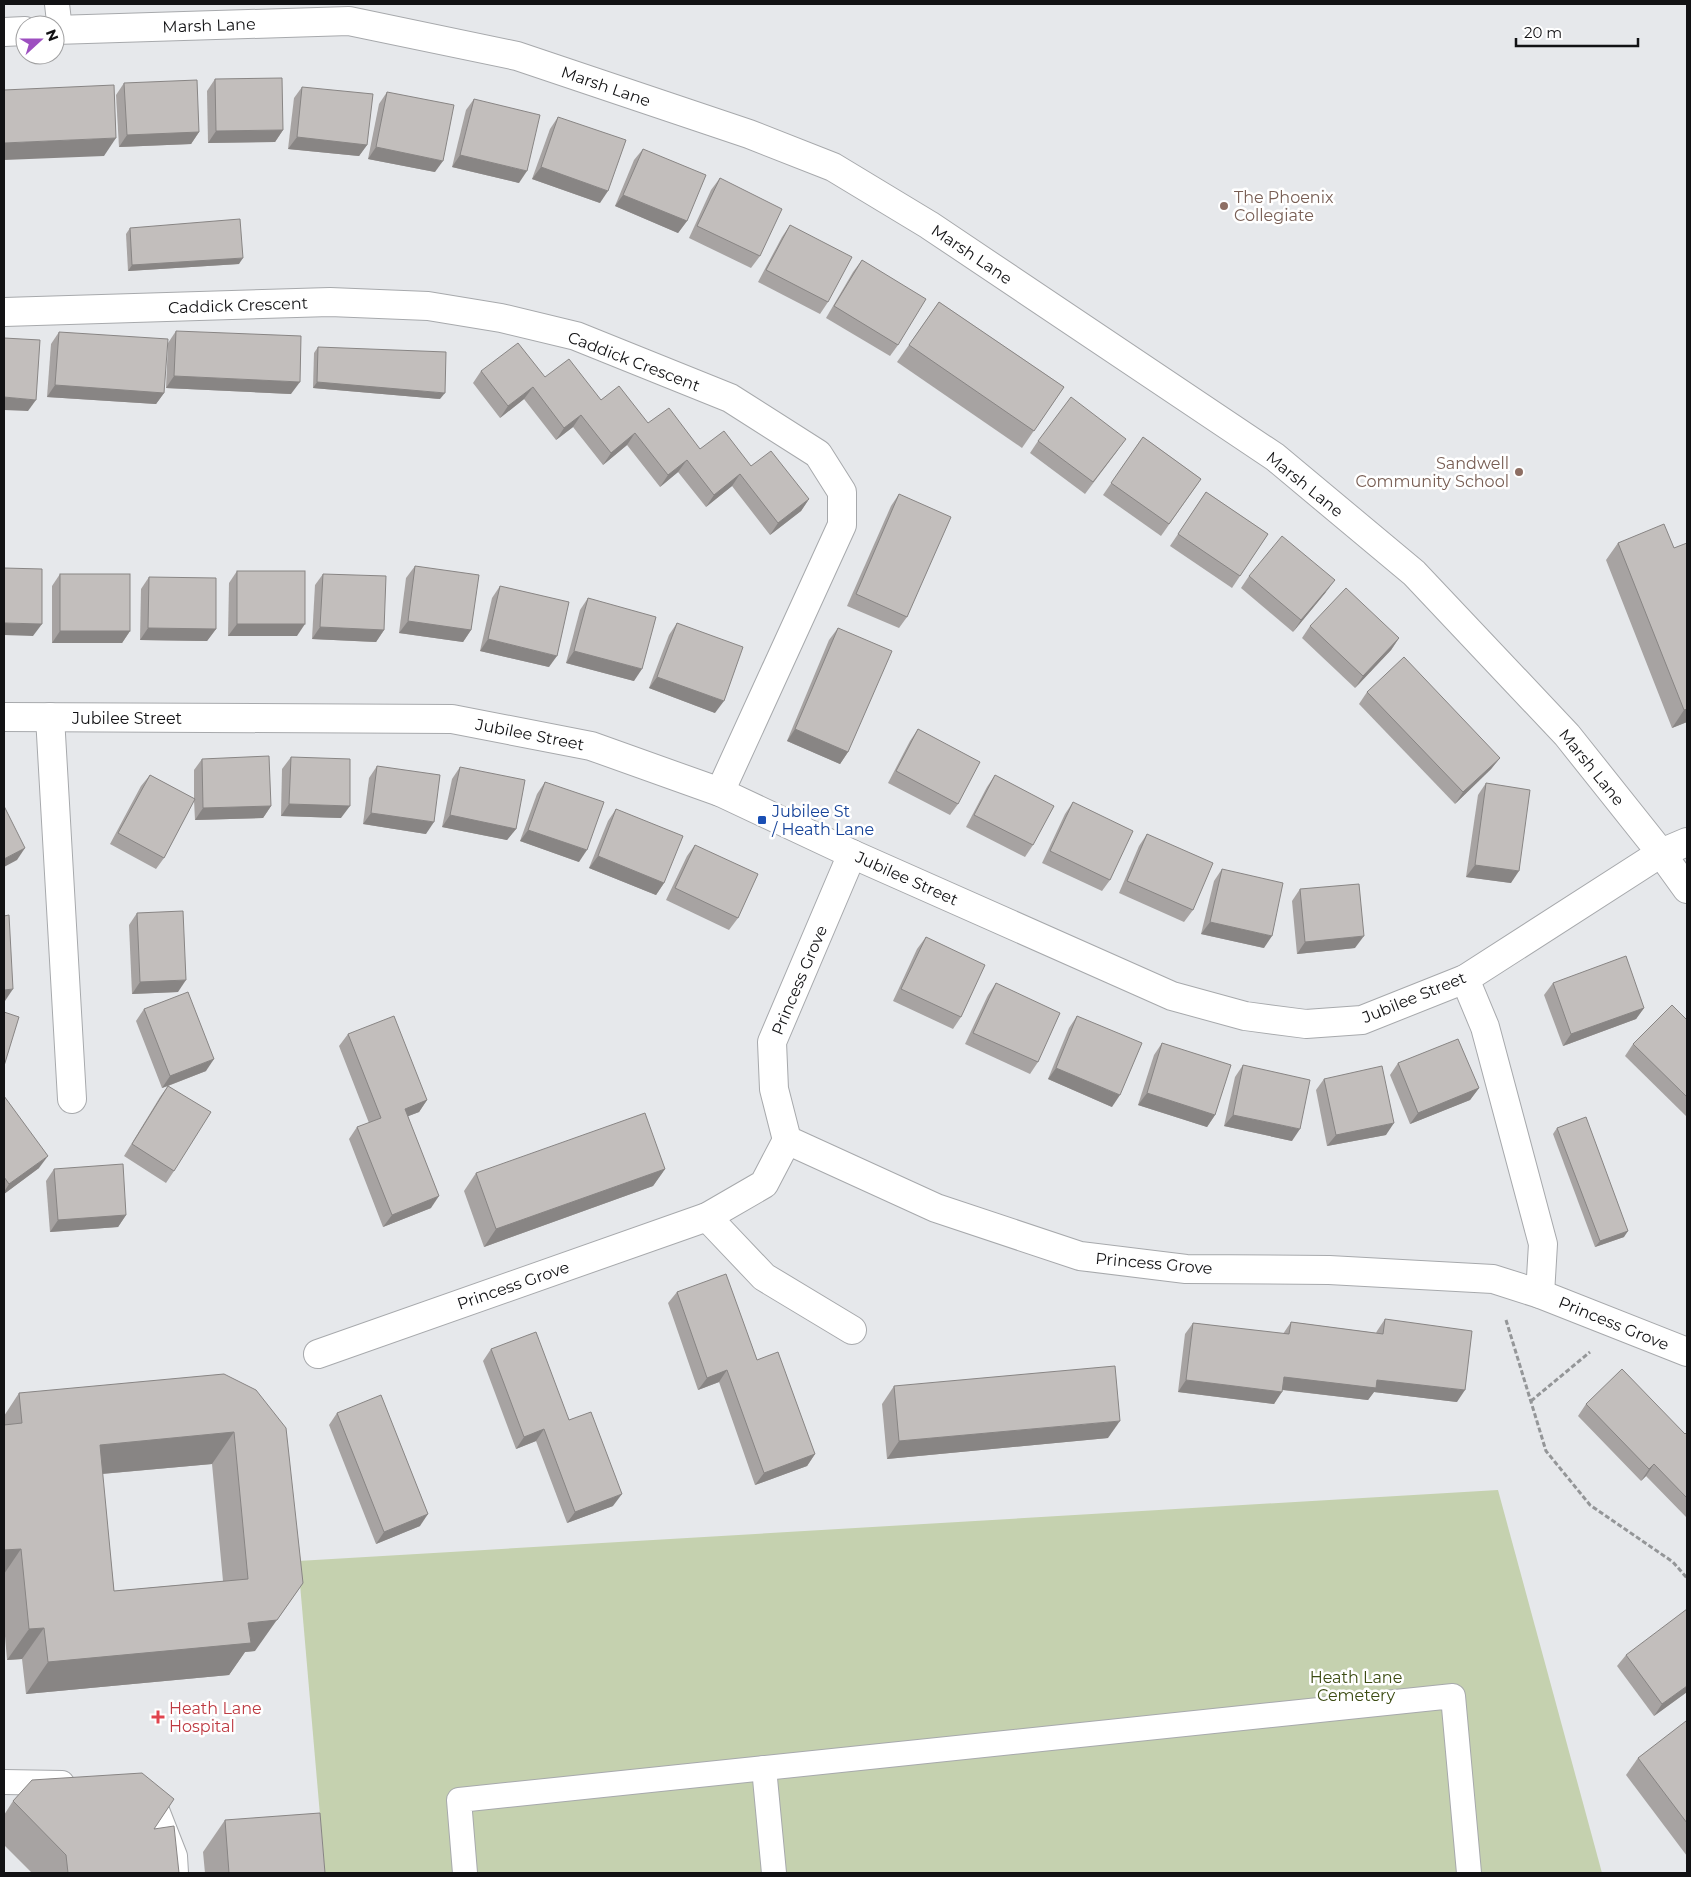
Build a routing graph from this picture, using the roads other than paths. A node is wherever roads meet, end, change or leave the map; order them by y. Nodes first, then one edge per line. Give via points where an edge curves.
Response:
1 (65, 21) edge
2 (4, 312) edge
3 (4, 717) edge
4 (50, 717) junction
5 (720, 792) junction
6 (1687, 842) edge
7 (852, 854) junction
8 (1661, 854) junction
9 (1687, 889) edge
10 (1465, 979) junction
11 (72, 1099) dead end
12 (787, 1140) junction
13 (707, 1217) junction
14 (1540, 1294) junction
15 (852, 1330) dead end
16 (1687, 1352) edge
17 (318, 1354) dead end
18 (764, 1768) junction
19 (4, 1782) edge
20 (82, 1783) edge
21 (120, 1783) edge
22 (176, 1873) edge
23 (465, 1873) edge
24 (774, 1873) edge
25 (1469, 1873) edge

1 - 8 street, Marsh Lane via 349,21 517,56 749,134 834,167 929,225 1282,464 1414,573 1567,735
2 - 5 street, Caddick Crescent via 330,302 428,306 501,318 576,336 730,398 818,454 842,492 842,525
3 - 4 street, Jubilee Street
4 - 5 street, Jubilee Street via 452,719 591,746
4 - 11 street, Jubilee Street
5 - 7 street, Jubilee Street
6 - 8 street, Jubilee Street
7 - 10 street, Jubilee Street via 1172,996 1245,1016 1306,1024 1362,1020
7 - 12 street, Princess Grove via 772,1042 774,1089
8 - 9 street, Marsh Lane
8 - 10 street, Jubilee Street
10 - 14 street, Princess Grove via 1485,1027 1543,1244
12 - 13 street, Princess Grove via 764,1184
12 - 14 street, Princess Grove via 936,1208 1080,1256 1186,1269 1329,1270 1493,1279
13 - 15 street via 764,1277
13 - 17 street, Princess Grove
14 - 16 street, Princess Grove
18 - 23 lane via 459,1800
18 - 24 lane
18 - 25 lane via 1453,1696
19 - 20 lane
21 - 22 lane via 130,1784 157,1810 175,1856

